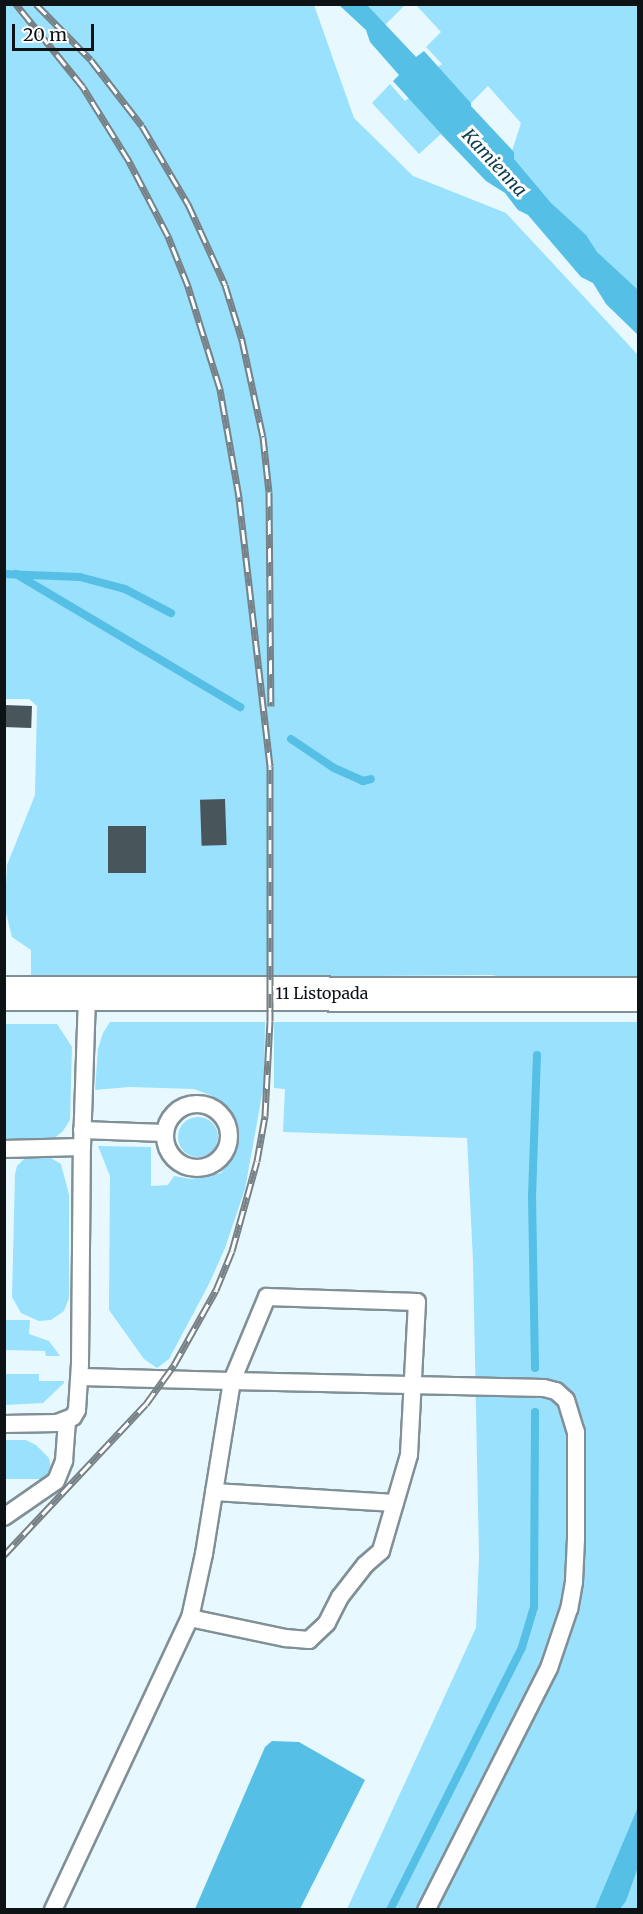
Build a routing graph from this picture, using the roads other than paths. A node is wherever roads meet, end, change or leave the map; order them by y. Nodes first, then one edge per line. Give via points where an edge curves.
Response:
1 (4, 993) edge
2 (87, 993) junction
3 (639, 994) edge
4 (82, 1130) junction
5 (164, 1133) dead end
6 (82, 1147) junction
7 (4, 1149) edge
8 (80, 1377) junction
9 (232, 1381) junction
10 (413, 1384) junction
11 (67, 1421) junction
12 (4, 1424) edge
13 (214, 1492) junction
14 (395, 1503) junction
15 (4, 1517) edge
16 (190, 1618) junction
17 (53, 1910) edge
18 (426, 1910) edge

1 - 2 street, 11 Listopada
2 - 3 street, 11 Listopada
2 - 4 lane
4 - 5 lane
4 - 6 lane
6 - 7 lane
6 - 8 lane
8 - 9 lane
8 - 11 lane via 77,1410
9 - 10 lane
9 - 10 lane via 267,1297 417,1302
9 - 13 lane
10 - 14 lane via 409,1455
10 - 18 lane via 556,1391 566,1400 576,1432 574,1582 560,1640
11 - 12 lane
11 - 15 lane via 64,1461 56,1481
13 - 14 lane
13 - 16 lane
14 - 16 lane via 381,1551 339,1597 327,1623 309,1640
16 - 17 lane

